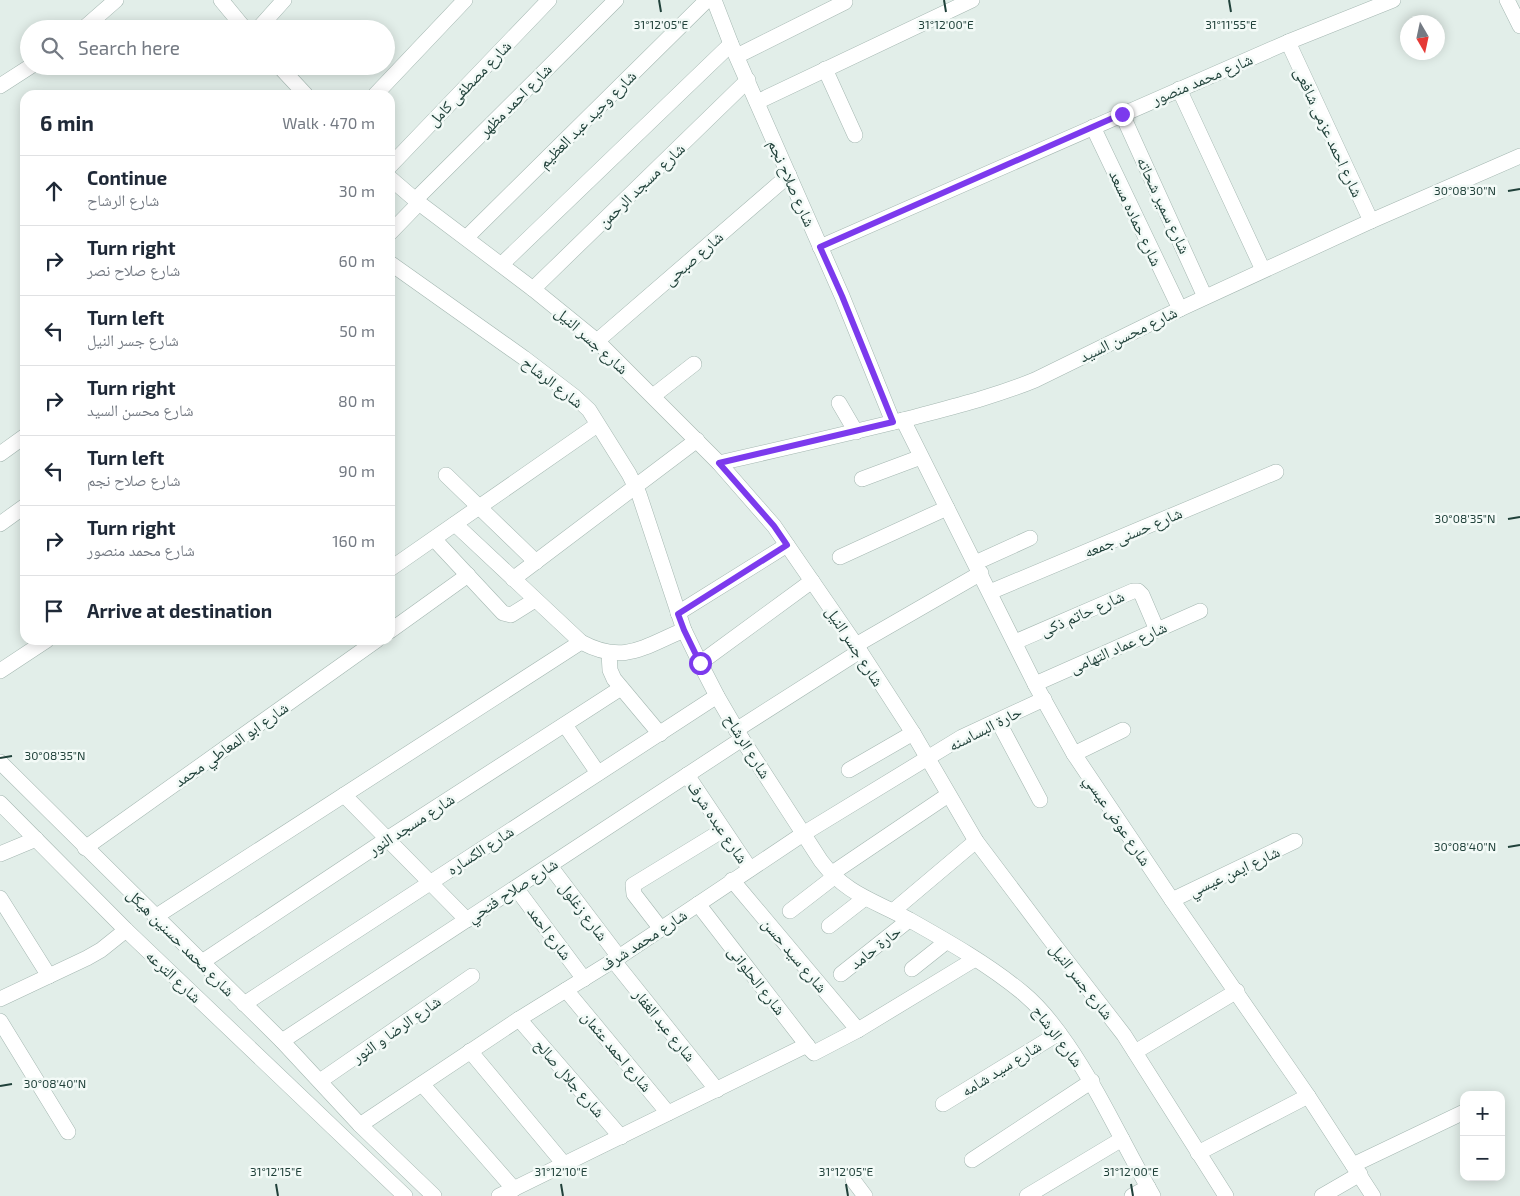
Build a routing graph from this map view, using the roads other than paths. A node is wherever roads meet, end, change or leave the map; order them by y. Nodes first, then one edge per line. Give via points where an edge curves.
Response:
1 (116, 0) edge
2 (221, 0) edge
3 (284, 0) edge
4 (465, 0) edge
5 (549, 0) edge
6 (616, 0) edge
7 (707, 0) edge
8 (714, 0) edge
9 (972, 0) edge
10 (1393, 0) edge
11 (1507, 0) edge
12 (844, 2) dead end
13 (93, 20) edge
14 (238, 20) edge
15 (266, 20) edge
16 (1520, 26) edge
17 (1288, 42) junction
18 (734, 50) junction
19 (825, 69) junction
20 (20, 73) edge
21 (395, 74) edge
22 (283, 75) edge
23 (287, 75) edge
24 (394, 75) edge
25 (748, 80) junction
26 (0, 86) edge
27 (1179, 89) junction
28 (288, 90) edge
29 (301, 90) edge
30 (380, 90) edge
31 (756, 102) junction
32 (1122, 114) junction
33 (1093, 127) junction
34 (855, 135) dead end
35 (1520, 156) edge
36 (395, 161) edge
37 (789, 175) junction
38 (395, 182) edge
39 (417, 201) junction
40 (1371, 221) junction
41 (395, 227) edge
42 (467, 238) junction
43 (820, 247) junction
44 (502, 264) junction
45 (395, 267) edge
46 (1263, 270) junction
47 (534, 289) junction
48 (1205, 297) junction
49 (1180, 308) junction
50 (597, 341) junction
51 (694, 364) dead end
52 (653, 396) junction
53 (839, 403) dead end
54 (898, 421) junction
55 (598, 425) junction
56 (856, 432) junction
57 (20, 440) edge
58 (696, 440) junction
59 (0, 454) edge
60 (921, 457) junction
61 (719, 463) junction
62 (1276, 472) dead end
63 (446, 475) dead end
64 (862, 479) dead end
65 (636, 487) junction
66 (480, 508) junction
67 (947, 508) junction
68 (20, 510) edge
69 (0, 524) edge
70 (455, 524) junction
71 (1030, 538) dead end
72 (434, 539) junction
73 (787, 545) junction
74 (840, 557) dead end
75 (536, 562) junction
76 (395, 566) edge
77 (978, 568) junction
78 (468, 575) junction
79 (512, 579) junction
80 (812, 581) junction
81 (990, 592) junction
82 (535, 600) junction
83 (1200, 611) dead end
84 (678, 614) junction
85 (395, 627) edge
86 (684, 630) junction
87 (1157, 630) junction
88 (581, 642) junction
89 (1015, 642) junction
90 (40, 645) edge
91 (370, 645) edge
92 (858, 648) junction
93 (609, 653) junction
94 (700, 663) junction
95 (0, 672) edge
96 (1035, 684) junction
97 (621, 688) junction
98 (717, 696) junction
99 (1044, 699) junction
100 (998, 720) junction
101 (565, 725) junction
102 (1123, 730) dead end
103 (912, 733) junction
104 (660, 734) junction
105 (739, 734) junction
106 (1074, 754) junction
107 (927, 759) junction
108 (0, 762) edge
109 (849, 770) dead end
110 (598, 774) junction
111 (687, 776) junction
112 (948, 794) junction
113 (344, 795) junction
114 (1040, 800) dead end
115 (0, 802) edge
116 (723, 830) junction
117 (804, 834) junction
118 (387, 838) junction
119 (36, 839) junction
120 (976, 841) junction
121 (1295, 841) dead end
122 (86, 848) junction
123 (0, 854) edge
124 (550, 866) junction
125 (750, 869) junction
126 (832, 876) junction
127 (732, 880) junction
128 (431, 882) junction
129 (516, 888) junction
130 (0, 898) edge
131 (865, 898) junction
132 (1172, 900) junction
133 (698, 904) junction
134 (790, 911) dead end
135 (893, 912) junction
136 (155, 917) junction
137 (467, 920) junction
138 (909, 920) junction
139 (829, 926) dead end
140 (661, 929) junction
141 (126, 930) junction
142 (946, 942) junction
143 (616, 958) junction
144 (975, 959) junction
145 (202, 962) junction
146 (912, 969) dead end
147 (841, 974) dead end
148 (48, 976) junction
149 (472, 976) dead end
150 (584, 979) junction
151 (566, 990) junction
152 (1237, 991) junction
153 (0, 999) edge
154 (244, 1004) junction
155 (519, 1019) junction
156 (0, 1022) edge
157 (858, 1030) junction
158 (1059, 1032) junction
159 (282, 1041) junction
160 (813, 1048) junction
161 (470, 1051) junction
162 (1135, 1052) junction
163 (320, 1081) junction
164 (1092, 1081) junction
165 (422, 1084) junction
166 (716, 1090) junction
167 (1308, 1096) junction
168 (943, 1104) dead end
169 (668, 1113) junction
170 (1460, 1114) edge
171 (360, 1125) junction
172 (68, 1132) dead end
173 (620, 1137) junction
174 (1122, 1139) junction
175 (1198, 1153) junction
176 (972, 1160) dead end
177 (564, 1164) junction
178 (1356, 1170) junction
179 (853, 1180) dead end
180 (514, 1189) junction
181 (1150, 1191) edge
182 (405, 1196) edge
183 (434, 1196) edge
184 (500, 1196) edge
185 (865, 1196) edge
186 (1027, 1196) edge
187 (1132, 1196) edge
188 (1226, 1196) edge
189 (1322, 1196) edge
190 (1373, 1196) edge

1 - 13 street
2 - 14 street
3 - 15 street
4 - 21 street
5 - 36 street, شارع مصطفى كامل
6 - 39 street, شارع احمد مظهر
7 - 42 street, شارع وحيد عبد العظيم
8 - 18 street, شارع صلاح نجم
9 - 19 street
10 - 17 street, شارع محمد منصور
11 - 16 street
12 - 18 street
17 - 27 street, شارع محمد منصور
17 - 40 street, شارع احمد عزمى شافعى
18 - 25 street, شارع صلاح نجم
18 - 44 street
19 - 31 street
19 - 34 street
20 - 26 street
22 - 28 street
23 - 29 street
24 - 30 street
25 - 31 street, شارع صلاح نجم
25 - 47 street, شارع مسجد الرحمن
27 - 32 street, شارع محمد منصور
27 - 46 street
31 - 37 street, شارع صلاح نجم
32 - 33 street, شارع محمد منصور
32 - 48 street, شارع سمير شحاته
33 - 43 street, شارع محمد منصور
33 - 49 street, شارع حماده مسعد
35 - 40 street, شارع محسن السيد
37 - 43 street, شارع صلاح نجم
37 - 50 street, شارع صبحى
38 - 39 street, شارع جسر النيل
39 - 41 street, شارع احمد مظهر
39 - 42 street, شارع جسر النيل
40 - 46 street, شارع محسن السيد
42 - 44 street, شارع جسر النيل
43 - 54 street, شارع صلاح نجم
44 - 47 street, شارع جسر النيل
45 - 55 street, شارع الرشاح via 575,397 589,410
46 - 48 street, شارع محسن السيد
47 - 50 street, شارع جسر النيل
48 - 49 street, شارع محسن السيد
49 - 54 street, شارع محسن السيد via 1008,391
50 - 52 street, شارع جسر النيل
51 - 52 street
52 - 58 street, شارع جسر النيل
53 - 56 street
54 - 56 street, شارع محسن السيد
54 - 60 street, شارع عوض عيسي
55 - 65 street, شارع الرشاح
55 - 66 street
56 - 61 street, شارع محسن السيد
57 - 59 street
58 - 61 street, شارع جسر النيل
58 - 65 street
60 - 64 street
60 - 67 street, شارع عوض عيسي
61 - 73 street, شارع جسر النيل
62 - 81 street, شارع حسنى جمعه
63 - 66 street
65 - 75 street
65 - 84 street, شارع الرشاح
66 - 70 street
66 - 75 street
67 - 74 street
67 - 77 street, شارع عوض عيسي
68 - 69 street
70 - 72 street
70 - 79 street
71 - 77 street, شارع صلاح فتحي
72 - 76 street
72 - 78 street
73 - 80 street, شارع جسر النيل
73 - 84 street
75 - 79 street
77 - 81 street, شارع عوض عيسي
77 - 92 street, شارع صلاح فتحي
78 - 82 street via 506,614 512,615
78 - 85 street
79 - 82 street
80 - 92 street, شارع جسر النيل
80 - 94 street
81 - 89 street, شارع عوض عيسي
82 - 88 street
83 - 87 street, شارع عماد التهامى
84 - 86 street, شارع الرشاح
86 - 93 street via 631,653
86 - 94 street, شارع الرشاح
87 - 89 street, شارع حاتم ذكى via 1142,596 1138,591 1132,591
87 - 96 street, شارع عماد التهامى
88 - 93 street
88 - 113 street
89 - 96 street, شارع عوض عيسي
90 - 95 street
91 - 122 street, شارع ابو المعاطي محمد
92 - 103 street, شارع جسر النيل
92 - 105 street, شارع صلاح فتحي
93 - 97 street via 611,674
94 - 98 street, شارع الرشاح
96 - 99 street, شارع عوض عيسي
97 - 101 street, شارع مسجد النور
97 - 104 street
98 - 104 street, شارع الكساره
98 - 105 street, شارع الرشاح
99 - 100 street, حارة البساسنه
99 - 106 street, شارع عوض عيسي
100 - 107 street, حارة البساسنه
100 - 114 street
101 - 110 street
101 - 118 street, شارع مسجد النور
102 - 106 street
103 - 107 street, شارع جسر النيل
103 - 109 street
104 - 110 street, شارع الكساره
105 - 111 street, شارع صلاح فتحي
105 - 117 street, شارع الرشاح
106 - 132 street, شارع عوض عيسي
107 - 112 street, شارع جسر النيل
107 - 117 street, شارع محمد شرف
108 - 122 street, شارع محمد حسنين هيكل
110 - 128 street, شارع الكساره
111 - 116 street, شارع عبده شرف
111 - 124 street, شارع صلاح فتحي
112 - 120 street, شارع جسر النيل
112 - 126 street
113 - 118 street
113 - 136 street
115 - 119 street, شارع الترعه
116 - 125 street, شارع عبده شرف
116 - 140 street via 633,885 634,894
117 - 125 street, شارع محمد شرف
117 - 126 street, شارع الرشاح
118 - 128 street
118 - 145 street, شارع مسجد النور
119 - 123 street
119 - 141 street, شارع الترعه
120 - 135 street
120 - 162 street, شارع جسر النيل
121 - 132 street, شارع ايمن عيسي
122 - 136 street, شارع محمد حسنين هيكل
124 - 129 street, شارع صلاح فتحي
124 - 143 street, شارع زغلول
125 - 127 street, شارع محمد شرف
126 - 131 street, شارع الرشاح
126 - 134 street
127 - 133 street, شارع محمد شرف
127 - 157 street, شارع سيد حسن
128 - 137 street
128 - 154 street, شارع الكساره
129 - 137 street, شارع صلاح فتحي
129 - 150 street, شارع احمد
130 - 148 street
131 - 135 street, شارع الرشاح
131 - 139 street
132 - 152 street, شارع عوض عيسي
133 - 140 street, شارع محمد شرف
133 - 160 street, شارع الحلوانى
135 - 138 street, شارع الرشاح
136 - 145 street, شارع محمد حسنين هيكل
137 - 159 street, شارع صلاح فتحي
138 - 142 street, شارع الرشاح
138 - 147 street, حارة حامد
140 - 143 street, شارع محمد شرف
141 - 148 street via 101,950
141 - 182 street, شارع الترعه
142 - 144 street, شارع الرشاح
142 - 146 street
143 - 150 street, شارع محمد شرف
143 - 166 street, شارع عبد الغفار
144 - 157 street
144 - 158 street, شارع الرشاح via 1036,1004
145 - 154 street, شارع محمد حسنين هيكل
148 - 153 street
149 - 163 street, شارع الرضا و النور
150 - 151 street, شارع محمد شرف
151 - 155 street, شارع محمد شرف
151 - 169 street, شارع احمد عثمان
152 - 162 street
152 - 167 street, شارع عوض عيسي
154 - 159 street, شارع محمد حسنين هيكل
155 - 161 street, شارع محمد شرف
155 - 173 street, شارع جلال صالح
156 - 172 street
157 - 160 street
158 - 164 street, شارع الرشاح
158 - 168 street, شارع سيد شامه
159 - 163 street, شارع محمد حسنين هيكل
160 - 166 street
161 - 165 street, شارع محمد شرف
161 - 177 street
162 - 175 street, شارع جسر النيل
163 - 171 street, شارع محمد حسنين هيكل
164 - 174 street, شارع الرشاح
164 - 176 street
165 - 171 street, شارع محمد شرف
165 - 180 street
166 - 169 street
167 - 175 street
167 - 178 street, شارع عوض عيسي
169 - 173 street
170 - 178 street
171 - 183 street, شارع محمد حسنين هيكل
173 - 177 street
174 - 181 street, شارع الرشاح
174 - 186 street
175 - 188 street, شارع جسر النيل
177 - 180 street
178 - 189 street
178 - 190 street, شارع عوض عيسي
179 - 185 street
180 - 184 street
181 - 187 street

